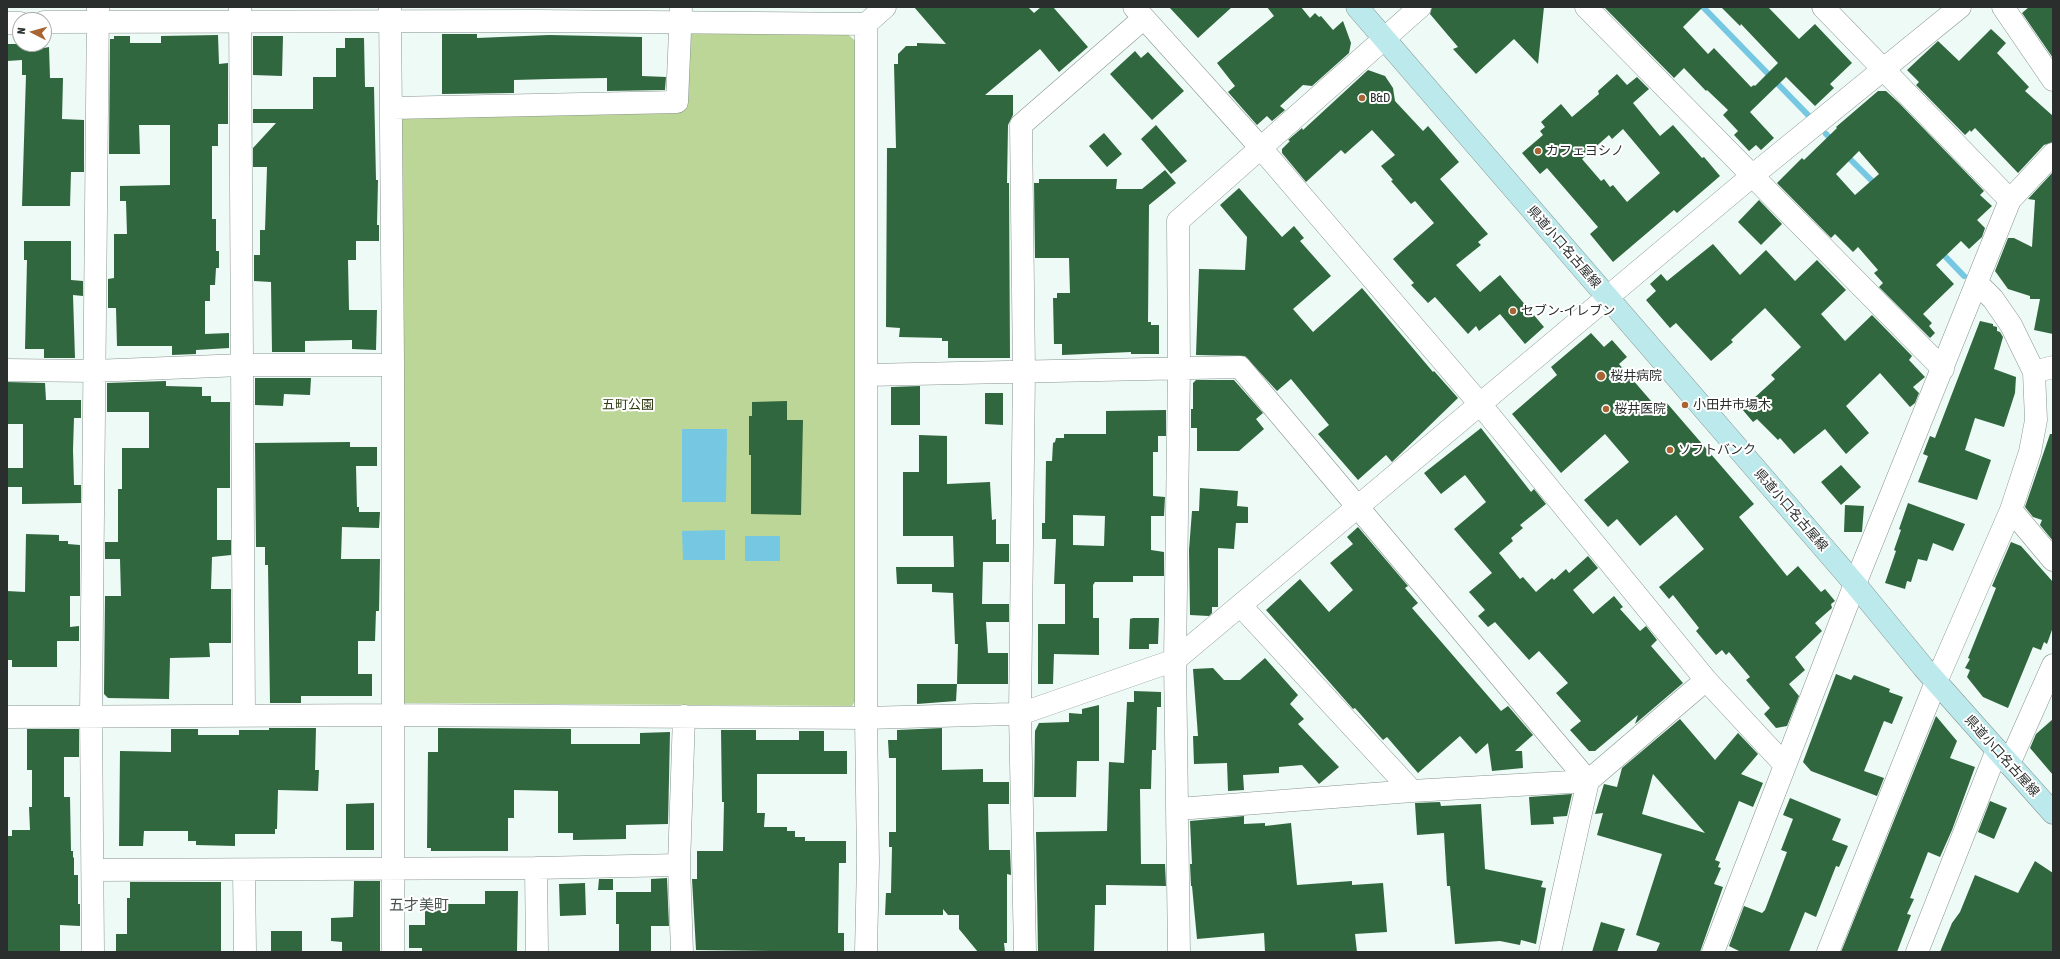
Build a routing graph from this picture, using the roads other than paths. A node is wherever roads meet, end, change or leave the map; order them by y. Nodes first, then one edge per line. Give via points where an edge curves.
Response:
1 (885, 7) edge
2 (1358, 7) edge
3 (1420, 7) edge
4 (1586, 7) edge
5 (1823, 7) edge
6 (1960, 7) edge
7 (2003, 7) edge
8 (1139, 12) edge
9 (98, 14) edge
10 (239, 14) edge
11 (390, 14) edge
12 (537, 14) edge
13 (681, 15) edge
14 (52, 21) edge
15 (866, 24) junction
16 (1385, 39) junction
17 (1884, 69) junction
18 (2053, 80) edge
19 (392, 108) junction
20 (1260, 147) junction
21 (2053, 154) edge
22 (1752, 176) junction
23 (2010, 200) junction
24 (1977, 283) junction
25 (1608, 298) junction
26 (242, 365) junction
27 (393, 365) junction
28 (1179, 369) junction
29 (1943, 369) junction
30 (7, 370) edge
31 (2044, 370) edge
32 (93, 371) junction
33 (1024, 371) junction
34 (867, 375) junction
35 (1480, 404) junction
36 (1358, 507) junction
37 (2011, 510) junction
38 (2053, 560) edge
39 (1855, 584) junction
40 (1241, 606) junction
41 (1175, 660) junction
42 (2053, 665) edge
43 (1706, 680) junction
44 (1936, 682) junction
45 (1020, 714) junction
46 (392, 715) junction
47 (91, 716) junction
48 (244, 716) junction
49 (684, 716) junction
50 (7, 717) edge
51 (866, 718) junction
52 (2003, 757) junction
53 (1785, 765) junction
54 (1588, 781) junction
55 (1412, 791) junction
56 (1178, 809) junction
57 (2053, 813) edge
58 (679, 865) junction
59 (536, 868) junction
60 (392, 869) junction
61 (94, 870) junction
62 (244, 870) junction
63 (93, 952) edge
64 (245, 952) edge
65 (393, 952) edge
66 (537, 952) edge
67 (682, 952) edge
68 (866, 952) edge
69 (1025, 952) edge
70 (1179, 952) edge
71 (1550, 952) edge
72 (1713, 952) edge
73 (1828, 952) edge
74 (1917, 952) edge

1 - 15 street
2 - 16 main road, 県道小口名古屋線
3 - 16 street
4 - 22 street
5 - 17 street
6 - 17 street
7 - 18 street
8 - 20 street
8 - 33 street via 1021,125
9 - 10 street
9 - 14 street
9 - 32 street
10 - 11 street
10 - 26 street
11 - 12 street
11 - 19 street
12 - 13 street
13 - 15 street
13 - 19 street via 677,102
15 - 34 street
16 - 20 street
16 - 25 main road, 県道小口名古屋線
17 - 22 street
17 - 23 street
19 - 27 street
20 - 28 street via 1178,221
20 - 35 street
21 - 23 street
22 - 25 street
22 - 29 street
23 - 24 street
24 - 29 street
24 - 31 street via 1993,299
25 - 35 street
25 - 39 main road, 県道小口名古屋線
26 - 27 street
26 - 32 street
26 - 48 street
27 - 46 street
28 - 33 street
28 - 36 street via 1240,367
28 - 41 street
29 - 39 street
30 - 32 street
31 - 37 street via 2030,452
32 - 47 street
33 - 34 street
33 - 45 street
34 - 51 street
35 - 36 street
35 - 43 street
36 - 40 street
36 - 54 street
37 - 38 street
37 - 44 street
39 - 44 main road, 県道小口名古屋線
39 - 53 street
40 - 41 street
40 - 55 street
41 - 45 street
41 - 56 street
42 - 52 street
43 - 53 street
43 - 54 street
44 - 52 main road, 県道小口名古屋線
44 - 73 street
45 - 51 street
45 - 69 street
46 - 48 street
46 - 49 street
46 - 60 street
47 - 48 street
47 - 50 street
47 - 61 street
49 - 51 street
49 - 58 street
51 - 68 street
52 - 57 main road, 県道小口名古屋線
52 - 74 street
53 - 72 street
54 - 55 street
54 - 71 street
55 - 56 street
56 - 70 street
58 - 59 street
58 - 67 street
59 - 60 street
59 - 66 street
60 - 62 street
60 - 65 street
61 - 62 street
61 - 63 street
62 - 64 street

